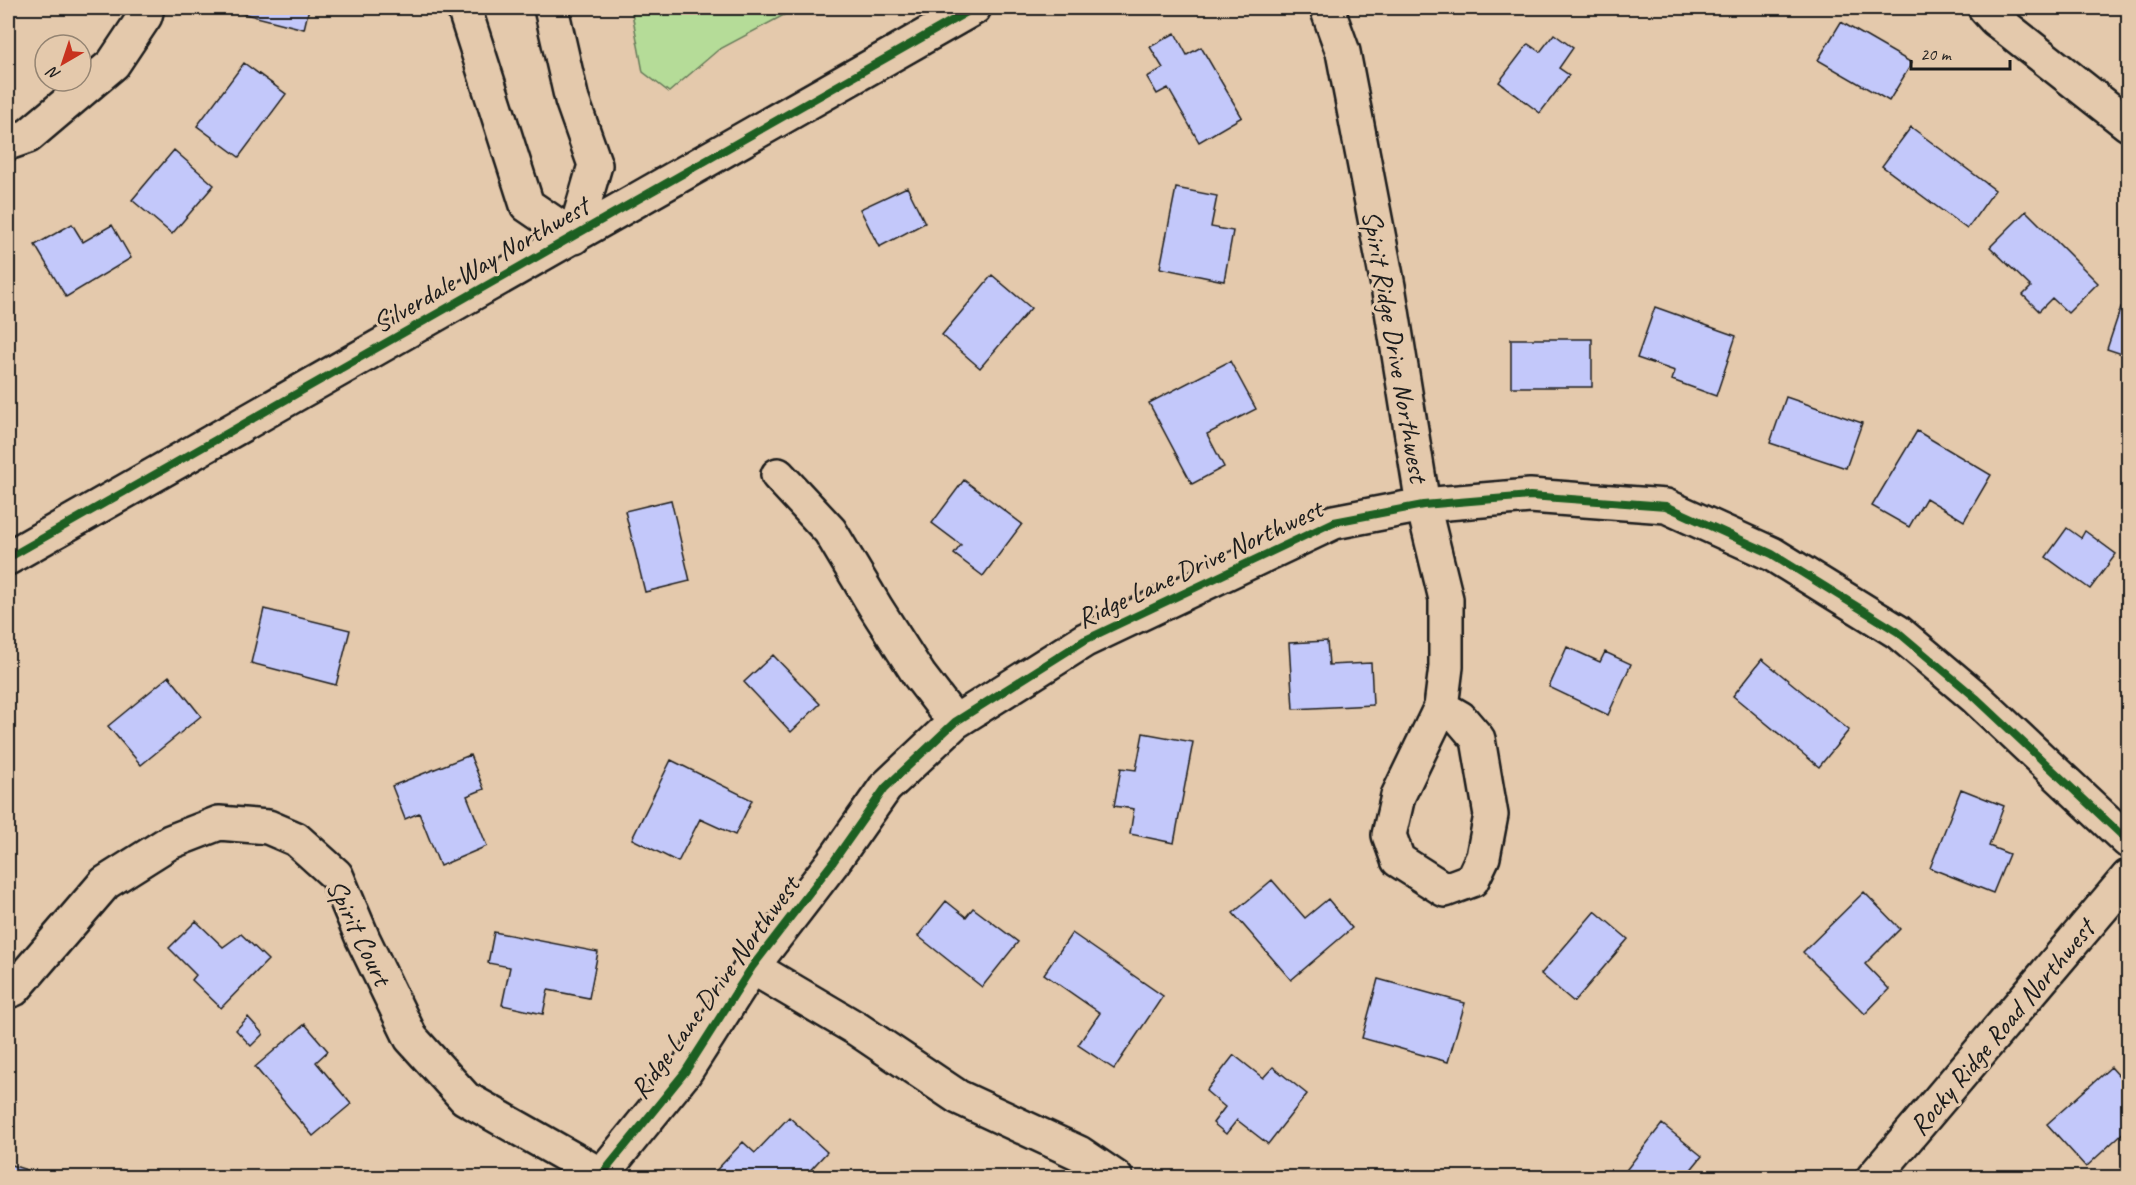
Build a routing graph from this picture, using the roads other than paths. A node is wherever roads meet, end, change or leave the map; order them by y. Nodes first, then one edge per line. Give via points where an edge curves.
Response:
1 (147, 8) edge
2 (464, 8) edge
3 (551, 8) edge
4 (974, 8) edge
5 (1327, 8) edge
6 (1985, 8) edge
7 (2128, 124) edge
8 (8, 143) edge
9 (574, 237) junction
10 (778, 475) dead end
11 (1423, 505) junction
12 (8, 558) edge
13 (1441, 707) junction
14 (955, 722) junction
15 (2128, 841) edge
16 (2128, 877) edge
17 (752, 967) junction
18 (11, 990) edge
19 (1069, 1163) edge
20 (600, 1176) edge
21 (1116, 1178) edge
22 (1873, 1178) edge

1 - 8 street via 113,64 28,136
2 - 9 street via 527,205
3 - 9 street via 572,100 595,165
4 - 9 street, Silverdale Way Northwest
5 - 11 street, Spirit Ridge Drive Northwest via 1343,52 1388,286
6 - 7 street
9 - 12 street, Silverdale Way Northwest
10 - 14 street via 830,531 919,675
11 - 13 street, Spirit Ridge Drive Northwest via 1446,599 1446,667
11 - 14 street, Ridge Lane Drive Northwest via 1334,522 1085,640
11 - 15 street, Ridge Lane Drive Northwest via 1530,496 1666,506 1772,554 1898,632 1977,698
13 - 13 street, Spirit Ridge Drive Northwest via 1398,796 1389,835 1398,860 1444,890 1472,880 1484,857 1491,815 1478,739 1460,718
14 - 17 street, Ridge Lane Drive Northwest via 885,788
16 - 22 street, Rocky Ridge Road Northwest
17 - 19 street
17 - 20 street, Ridge Lane Drive Northwest via 685,1072
18 - 20 street, Spirit Court via 105,883 170,842 219,823 268,827 296,839 336,875 411,1038 465,1098
19 - 21 street

